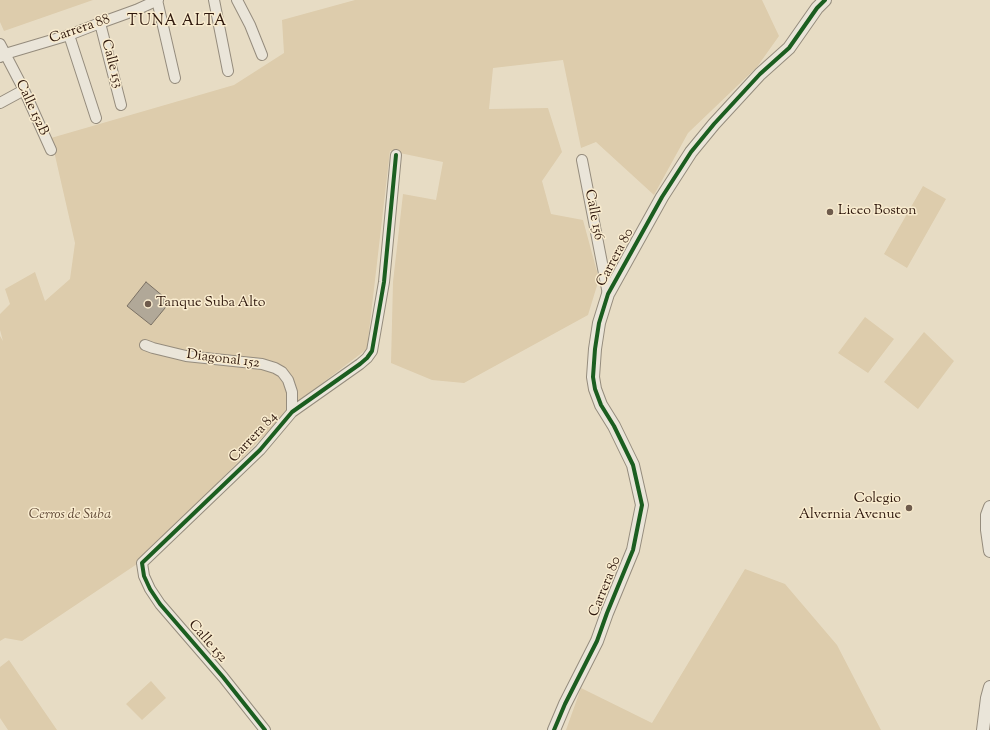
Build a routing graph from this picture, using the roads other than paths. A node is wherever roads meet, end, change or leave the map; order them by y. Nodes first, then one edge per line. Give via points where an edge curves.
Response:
1 (158, 0) edge
2 (214, 0) edge
3 (237, 0) edge
4 (826, 0) edge
5 (100, 24) junction
6 (69, 34) junction
7 (0, 44) edge
8 (2, 55) edge
9 (262, 55) dead end
10 (228, 71) dead end
11 (174, 78) dead end
12 (24, 90) junction
13 (0, 104) edge
14 (121, 105) dead end
15 (96, 118) dead end
16 (51, 150) dead end
17 (396, 155) dead end
18 (582, 160) dead end
19 (608, 294) junction
20 (145, 345) dead end
21 (292, 412) junction
22 (990, 507) edge
23 (990, 551) edge
24 (142, 563) joint
25 (990, 687) edge
26 (265, 730) edge
27 (554, 730) edge
28 (983, 730) edge

1 - 5 street, Carrera 88
1 - 11 street
2 - 10 street
3 - 9 street
4 - 19 street, Carrera 80 via 817,8 790,48 760,74 691,152 662,197
5 - 6 street, Carrera 88
5 - 14 street, Calle 153
6 - 8 street, Carrera 88
6 - 15 street
7 - 8 street, Calle 152B
8 - 12 street, Calle 152B
12 - 13 street
12 - 16 street, Calle 152B
17 - 21 street, Carrera 84 via 384,282 372,351 367,358
18 - 19 street, Calle 156
19 - 27 street, Carrera 80 via 599,323 593,377 601,405 633,465 642,505 633,550 597,641
20 - 21 street, Diagonal 152 via 186,356 262,364 275,368 288,380 292,392
21 - 24 street, Carrera 84 via 260,450
22 - 23 street via 986,522
24 - 26 street, Calle 152 via 144,576 160,604
25 - 28 street

